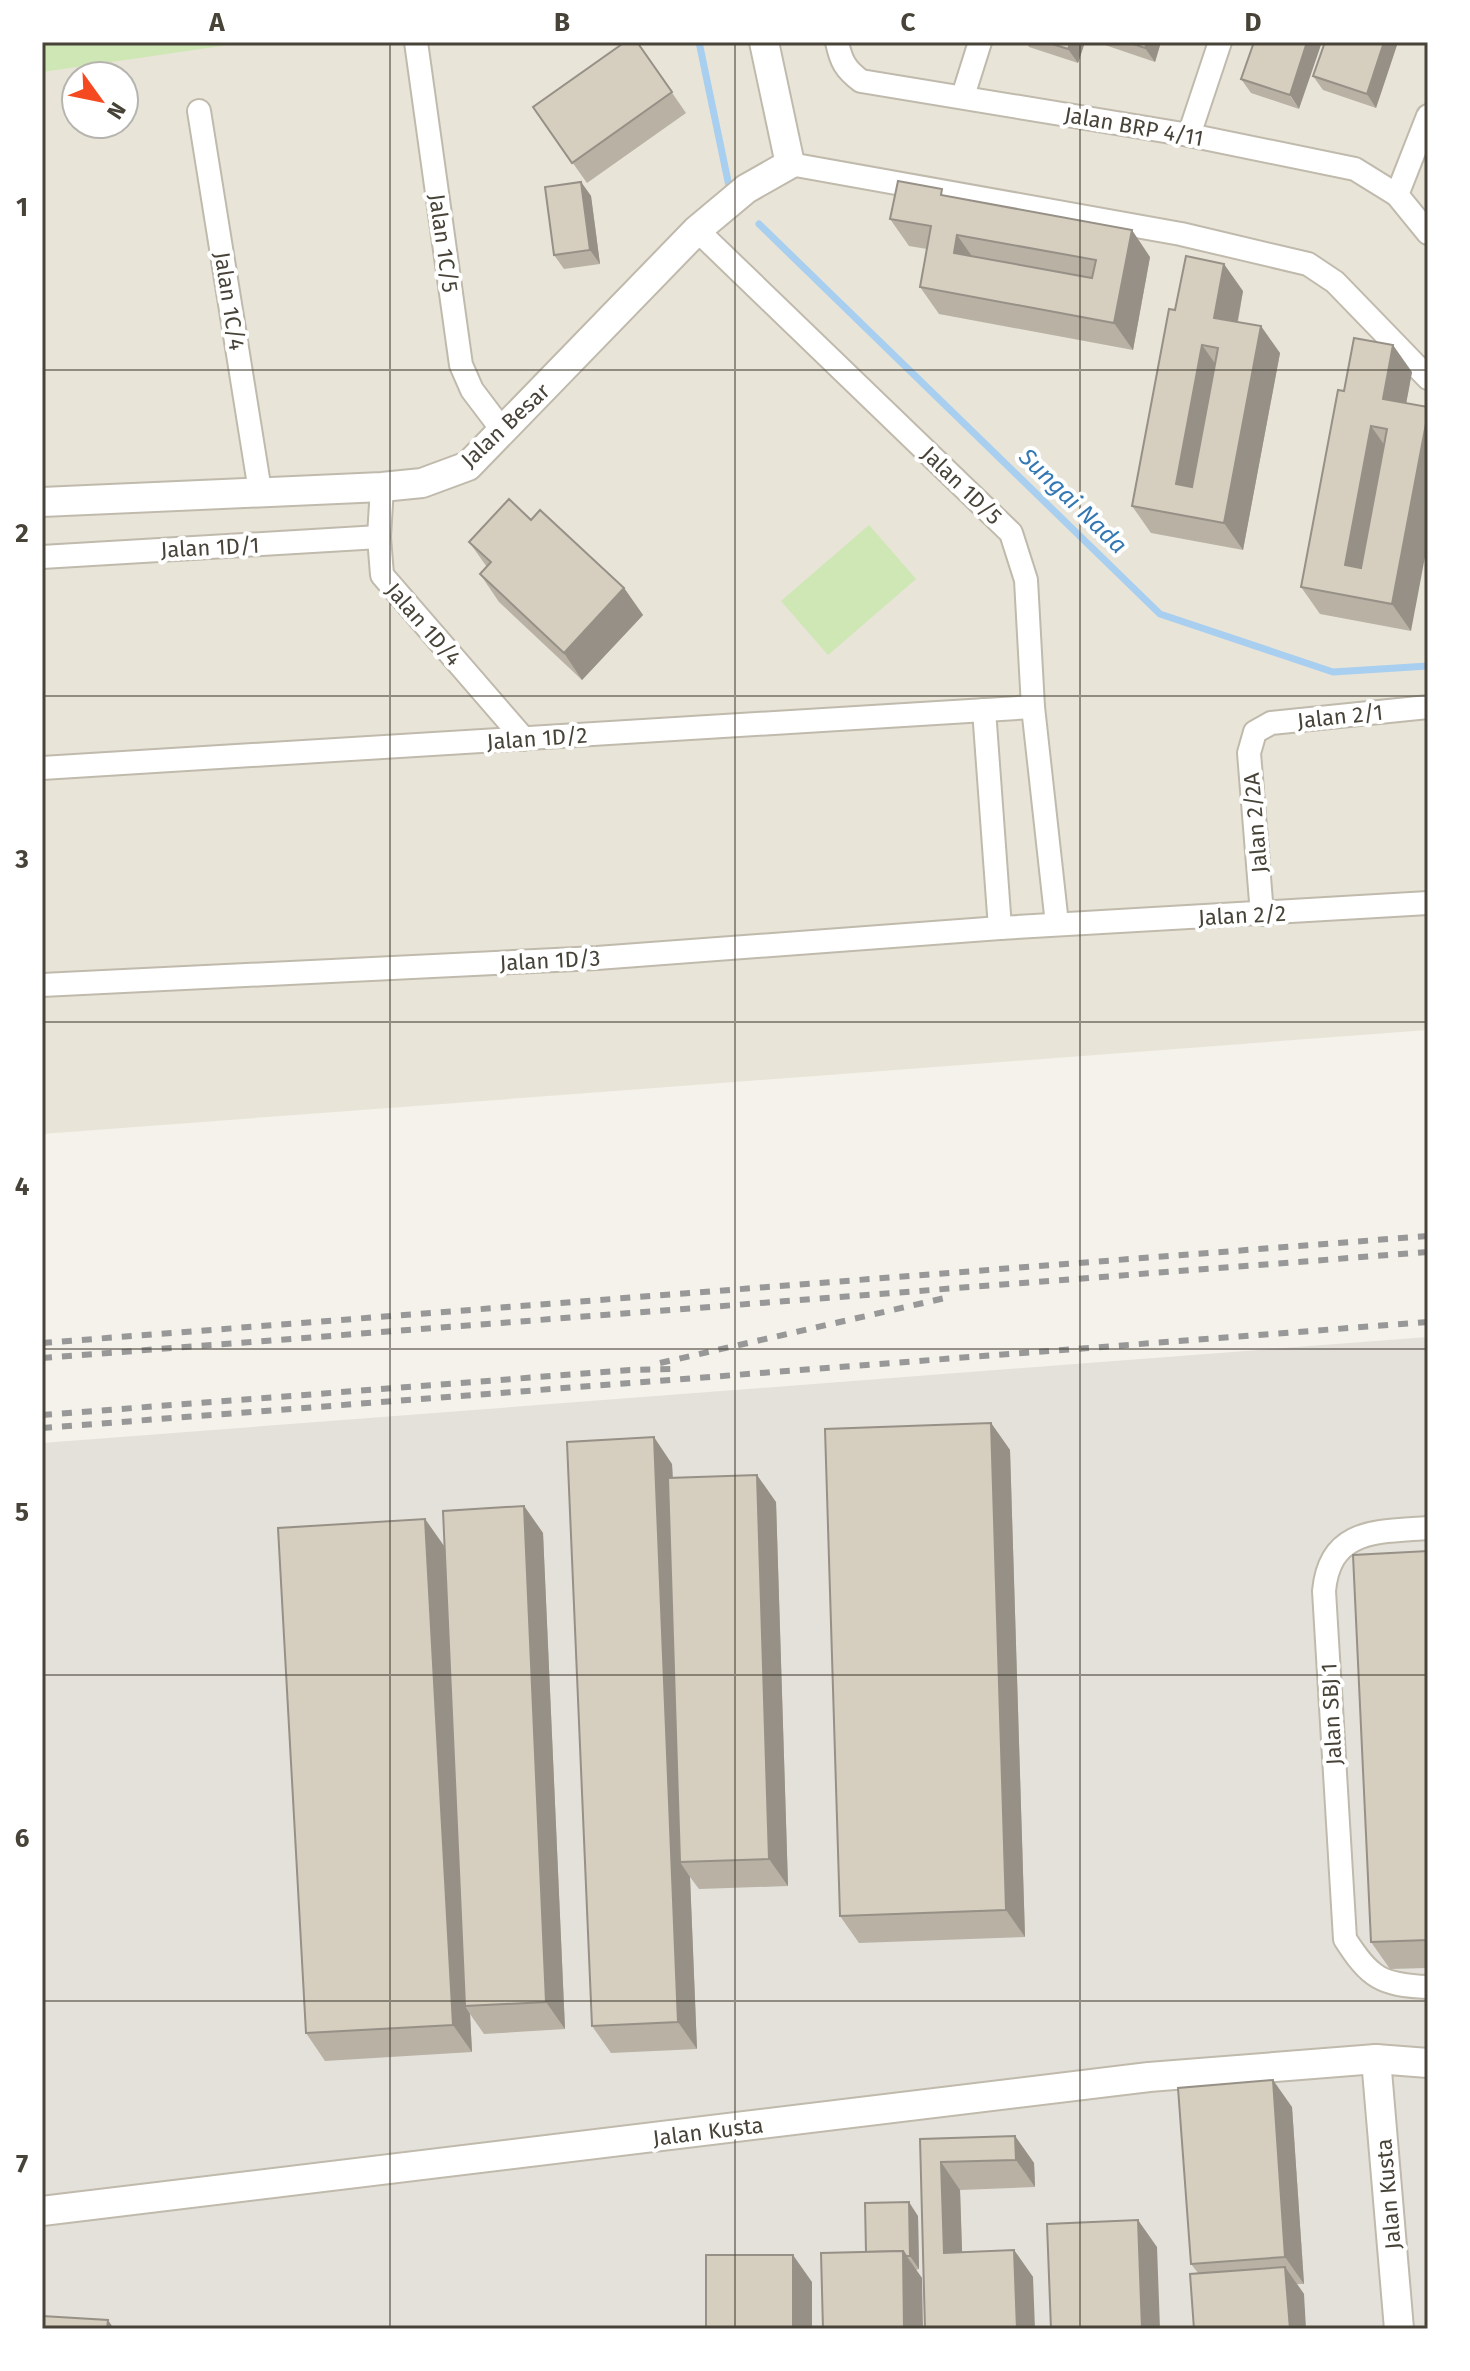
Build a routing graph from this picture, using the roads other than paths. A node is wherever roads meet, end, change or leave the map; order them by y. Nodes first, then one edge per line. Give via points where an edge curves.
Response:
1 (416, 42) edge
2 (764, 42) edge
3 (837, 42) edge
4 (980, 42) edge
5 (1220, 42) edge
6 (963, 96) junction
7 (199, 111) dead end
8 (1428, 116) edge
9 (1189, 135) junction
10 (790, 164) junction
11 (1397, 195) junction
12 (697, 230) junction
13 (1428, 233) edge
14 (1428, 378) edge
15 (503, 431) junction
16 (382, 487) junction
17 (260, 491) junction
18 (42, 502) edge
19 (379, 537) junction
20 (42, 557) edge
21 (1033, 707) junction
22 (1428, 707) edge
23 (984, 710) junction
24 (1255, 732) joint
25 (524, 739) junction
26 (42, 768) edge
27 (1428, 903) edge
28 (1262, 914) junction
29 (1057, 924) junction
30 (1000, 928) junction
31 (42, 985) edge
32 (1428, 1528) edge
33 (1428, 1987) edge
34 (1376, 2059) junction
35 (1428, 2063) edge
36 (42, 2211) edge
37 (1399, 2329) edge

1 - 15 street, Jalan 1C/5 via 461,365 472,390
2 - 10 street
3 - 6 street, Jalan BRP 4/11 via 842,62 861,81
4 - 6 street
5 - 9 street
6 - 9 street, Jalan BRP 4/11
7 - 17 street, Jalan 1C/4
8 - 11 street
9 - 11 street, Jalan BRP 4/11 via 1355,169
10 - 12 street, Jalan Besar via 746,189
10 - 14 street via 1181,234 1308,264 1335,282
11 - 13 street, Jalan BRP 4/11
12 - 15 street, Jalan Besar
12 - 21 street, Jalan 1D/5 via 1011,533 1026,580
15 - 16 street, Jalan Besar via 468,466 422,483
16 - 17 street, Jalan Besar
16 - 19 street, Jalan 1D/4
17 - 18 street, Jalan Besar
19 - 20 street, Jalan 1D/1
19 - 25 street, Jalan 1D/4 via 382,575
21 - 23 street, Jalan 1D/2
21 - 29 street, Jalan 1D/5
22 - 24 street, Jalan 2/1 via 1271,723
23 - 25 street, Jalan 1D/2
23 - 30 street
24 - 28 street, Jalan 2/2A via 1249,753
25 - 26 street, Jalan 1D/2
27 - 28 street, Jalan 2/2
28 - 29 street, Jalan 2/2
29 - 30 street, Jalan 1D/3
30 - 31 street, Jalan 1D/3 via 597,958
32 - 33 street, Jalan SBJ 1 via 1358,1536 1332,1558 1324,1591 1345,1939 1364,1969 1396,1986
34 - 35 street, Jalan Kusta
34 - 36 street, Jalan Kusta via 1149,2077
34 - 37 street, Jalan Kusta

